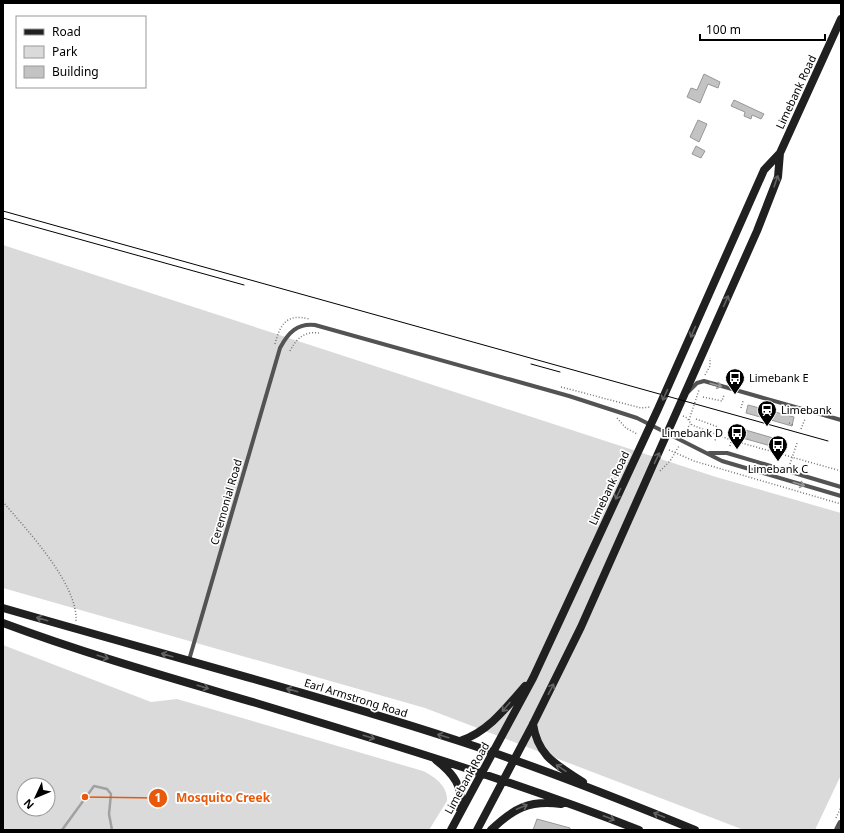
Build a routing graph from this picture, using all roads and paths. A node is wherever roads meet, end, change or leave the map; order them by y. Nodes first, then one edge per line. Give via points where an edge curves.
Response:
1 (841, 19) edge
2 (780, 152) junction
3 (323, 334) dead end
4 (290, 352) dead end
5 (703, 381) junction
6 (724, 395) dead end
7 (684, 396) junction
8 (703, 397) dead end
9 (743, 401) dead end
10 (741, 408) dead end
11 (612, 415) dead end
12 (687, 418) dead end
13 (696, 419) dead end
14 (805, 419) dead end
15 (689, 420) junction
16 (841, 420) edge
17 (789, 423) dead end
18 (651, 424) junction
19 (690, 424) junction
20 (793, 425) dead end
21 (688, 427) dead end
22 (801, 429) dead end
23 (734, 430) dead end
24 (668, 433) junction
25 (716, 434) junction
26 (644, 438) junction
27 (731, 440) junction
28 (715, 441) dead end
29 (783, 442) dead end
30 (788, 443) dead end
31 (797, 443) dead end
32 (730, 446) dead end
33 (662, 447) junction
34 (677, 448) dead end
35 (675, 453) junction
36 (710, 453) junction
37 (792, 457) junction
38 (790, 464) dead end
39 (841, 471) edge
40 (658, 473) dead end
41 (841, 487) edge
42 (841, 496) edge
43 (3, 502) edge
44 (841, 504) edge
45 (3, 608) edge
46 (3, 623) edge
47 (76, 629) junction
48 (189, 661) junction
49 (532, 678) junction
50 (533, 724) junction
51 (460, 741) junction
52 (493, 753) junction
53 (433, 757) junction
54 (514, 761) junction
55 (482, 773) junction
56 (503, 780) junction
57 (594, 789) junction
58 (578, 806) junction
59 (459, 816) junction
60 (841, 824) edge
61 (451, 830) edge
62 (476, 830) edge
63 (491, 830) edge
64 (639, 830) edge
65 (695, 830) edge
66 (838, 830) edge

1 - 2 main road, Limebank Road
7 -> 2 main road, Limebank Road via 773,191 778,177
2 -> 18 main road, Limebank Road via 764,170
3 - 4 path via 304,335 295,342
5 - 7 lane
5 - 15 path
5 -> 16 lane
6 - 8 path via 722,402
7 - 24 main road, Limebank Road
9 - 10 path
11 - 26 path via 626,428
12 - 15 path
13 - 25 path via 718,427
14 - 22 path
15 - 19 path
17 - 20 path
18 - 24 lane, Ceremonial Road
18 - 26 main road, Limebank Road
18 - 48 lane, Ceremonial Road via 569,396 315,325 307,324 295,328 280,348
19 - 21 path
19 - 25 path
23 - 27 path
24 - 33 main road, Limebank Road
24 - 36 lane, Ceremonial Road
25 - 27 path
25 - 28 path
26 -> 49 main road, Limebank Road
27 - 32 path
27 - 37 path
29 - 30 path
31 - 37 path
33 - 35 path
50 -> 33 main road, Limebank Road via 581,627
34 - 35 path
35 - 40 path
35 - 44 path via 722,470
36 - 41 lane via 727,453
36 -> 42 lane, Ceremonial Road via 722,462
37 - 38 path
37 - 39 path
43 - 47 path via 60,575 73,598 77,612
47 -> 45 main road, Earl Armstrong Road
46 -> 53 main road via 65,645
48 -> 47 main road, Earl Armstrong Road
51 -> 48 main road, Earl Armstrong Road
49 -> 51 main road via 485,728 477,735
49 - 52 main road, Limebank Road
50 - 54 main road, Limebank Road
57 -> 50 main road via 545,754 538,744
51 - 52 main road, Earl Armstrong Road
52 - 54 main road, Earl Armstrong Road
52 - 55 main road, Limebank Road
53 - 55 main road
53 - 59 main road via 458,784 462,800
54 - 56 main road, Limebank Road
54 - 57 main road, Earl Armstrong Road
55 - 56 main road
55 - 59 main road, Limebank Road
56 - 58 main road
56 - 62 main road, Limebank Road
65 -> 57 main road, Earl Armstrong Road
63 -> 58 main road via 515,810 533,803
58 -> 64 main road
59 - 61 main road, Limebank Road
60 - 66 street

